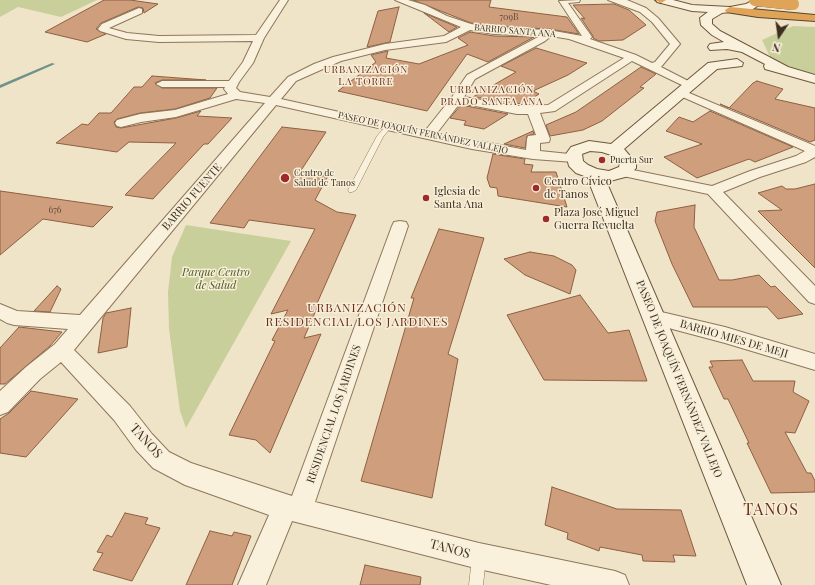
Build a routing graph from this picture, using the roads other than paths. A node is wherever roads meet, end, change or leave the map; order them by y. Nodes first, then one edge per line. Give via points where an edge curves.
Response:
1 (284, 0) edge
2 (399, 0) edge
3 (576, 0) edge
4 (612, 0) edge
5 (755, 0) edge
6 (761, 0) edge
7 (662, 1) edge
8 (797, 4) dead end
9 (724, 10) junction
10 (139, 11) dead end
11 (815, 18) edge
12 (686, 19) dead end
13 (469, 27) junction
14 (696, 27) dead end
15 (549, 33) junction
16 (259, 38) junction
17 (584, 40) junction
18 (752, 55) junction
19 (714, 56) junction
20 (632, 57) junction
21 (651, 66) junction
22 (815, 79) edge
23 (162, 84) dead end
24 (686, 89) junction
25 (234, 90) junction
26 (457, 99) junction
27 (274, 101) junction
28 (533, 110) junction
29 (121, 123) dead end
30 (389, 126) junction
31 (428, 136) junction
32 (613, 150) junction
33 (815, 151) edge
34 (533, 154) junction
35 (574, 158) junction
36 (623, 172) junction
37 (594, 174) junction
38 (352, 190) dead end
39 (713, 191) junction
40 (400, 226) dead end
41 (815, 297) edge
42 (0, 311) edge
43 (653, 317) junction
44 (84, 323) junction
45 (62, 350) junction
46 (815, 362) edge
47 (2, 403) edge
48 (293, 508) junction
49 (479, 556) junction
50 (252, 585) edge
51 (476, 585) edge
52 (615, 585) edge
53 (764, 585) edge

1 - 16 street
2 - 13 street, BARRIO SANTA ANA
3 - 17 street via 563,1 587,37
4 - 21 street via 643,10 675,44 659,64
5 - 8 highway, bridge
6 - 9 street via 749,7
7 - 9 street via 692,8
7 - 12 street
9 - 11 highway
9 - 18 street via 706,18 707,25
10 - 16 street via 103,29 126,36 159,39
13 - 15 street, BARRIO SANTA ANA via 494,31
13 - 27 street, BARRIO SANTA ANA via 438,40 385,46 327,62 292,79
14 - 19 street
15 - 17 street, BARRIO SANTA ANA
15 - 26 street via 471,77
16 - 25 street
17 - 20 street, BARRIO SANTA ANA
18 - 19 street via 737,63
18 - 19 street via 726,45
18 - 22 street
19 - 24 street
20 - 21 street, BARRIO SANTA ANA
20 - 28 street via 556,105
21 - 24 street, BARRIO SANTA ANA
23 - 25 street
24 - 32 street
24 - 33 street
25 - 27 street
25 - 29 street via 176,113
26 - 28 street via 508,109
26 - 31 street
27 - 30 street, PASEO DE JOAQUÍN FERNÁNDEZ VALLEJO
27 - 44 street, BARRIO FUENTE
28 - 34 street via 544,139 533,139
30 - 31 street, PASEO DE JOAQUÍN FERNÁNDEZ VALLEJO
30 - 38 lane via 380,136
31 - 34 street, PASEO DE JOAQUÍN FERNÁNDEZ VALLEJO
32 - 35 street via 597,146 583,148 577,150
32 - 36 street via 626,158 627,168
33 - 39 street via 801,159
34 - 35 street, PASEO DE JOAQUÍN FERNÁNDEZ VALLEJO
35 - 37 street via 582,169
36 - 37 street via 610,176
36 - 39 street
37 - 43 street, PASEO DE JOAQUÍN FERNÁNDEZ VALLEJO
39 - 41 street
40 - 48 street, RESIDENCIAL LOS JARDINES
42 - 44 street via 14,318
43 - 46 street, BARRIO MIES DE MEJI
43 - 53 street, PASEO DE JOAQUÍN FERNÁNDEZ VALLEJO
44 - 45 street, BARRIO FUENTE
45 - 47 street, BARRIO FUENTE
45 - 48 street, TANOS via 122,413 161,460 185,473
48 - 49 street, TANOS
48 - 50 street
49 - 51 lane
49 - 52 street, TANOS

